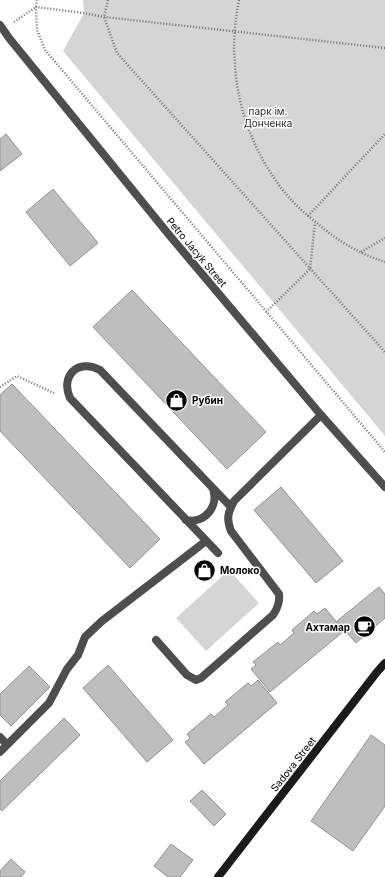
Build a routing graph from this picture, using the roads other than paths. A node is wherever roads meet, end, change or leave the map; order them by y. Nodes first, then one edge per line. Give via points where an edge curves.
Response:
1 (2, 28) edge
2 (321, 415) junction
3 (385, 487) edge
4 (213, 488) junction
5 (231, 506) junction
6 (186, 520) junction
7 (206, 541) junction
8 (218, 553) dead end
9 (156, 640) dead end
10 (385, 663) edge
11 (0, 737) edge
12 (7, 745) junction
13 (0, 752) edge
14 (218, 877) edge

1 - 2 street, Petro Jacyk Street via 170,236
2 - 3 street, Petro Jacyk Street
2 - 5 street
4 - 5 street
4 - 6 street via 214,504 208,513 194,521
4 - 6 street via 100,370 82,366 71,374 66,386 70,398
5 - 9 street via 227,519 231,532 278,594 278,609 196,680 187,675
6 - 7 street
7 - 8 street
7 - 12 street via 85,637 78,655 67,669 49,703
10 - 14 main road, Sadova Street
11 - 12 street
12 - 13 street

